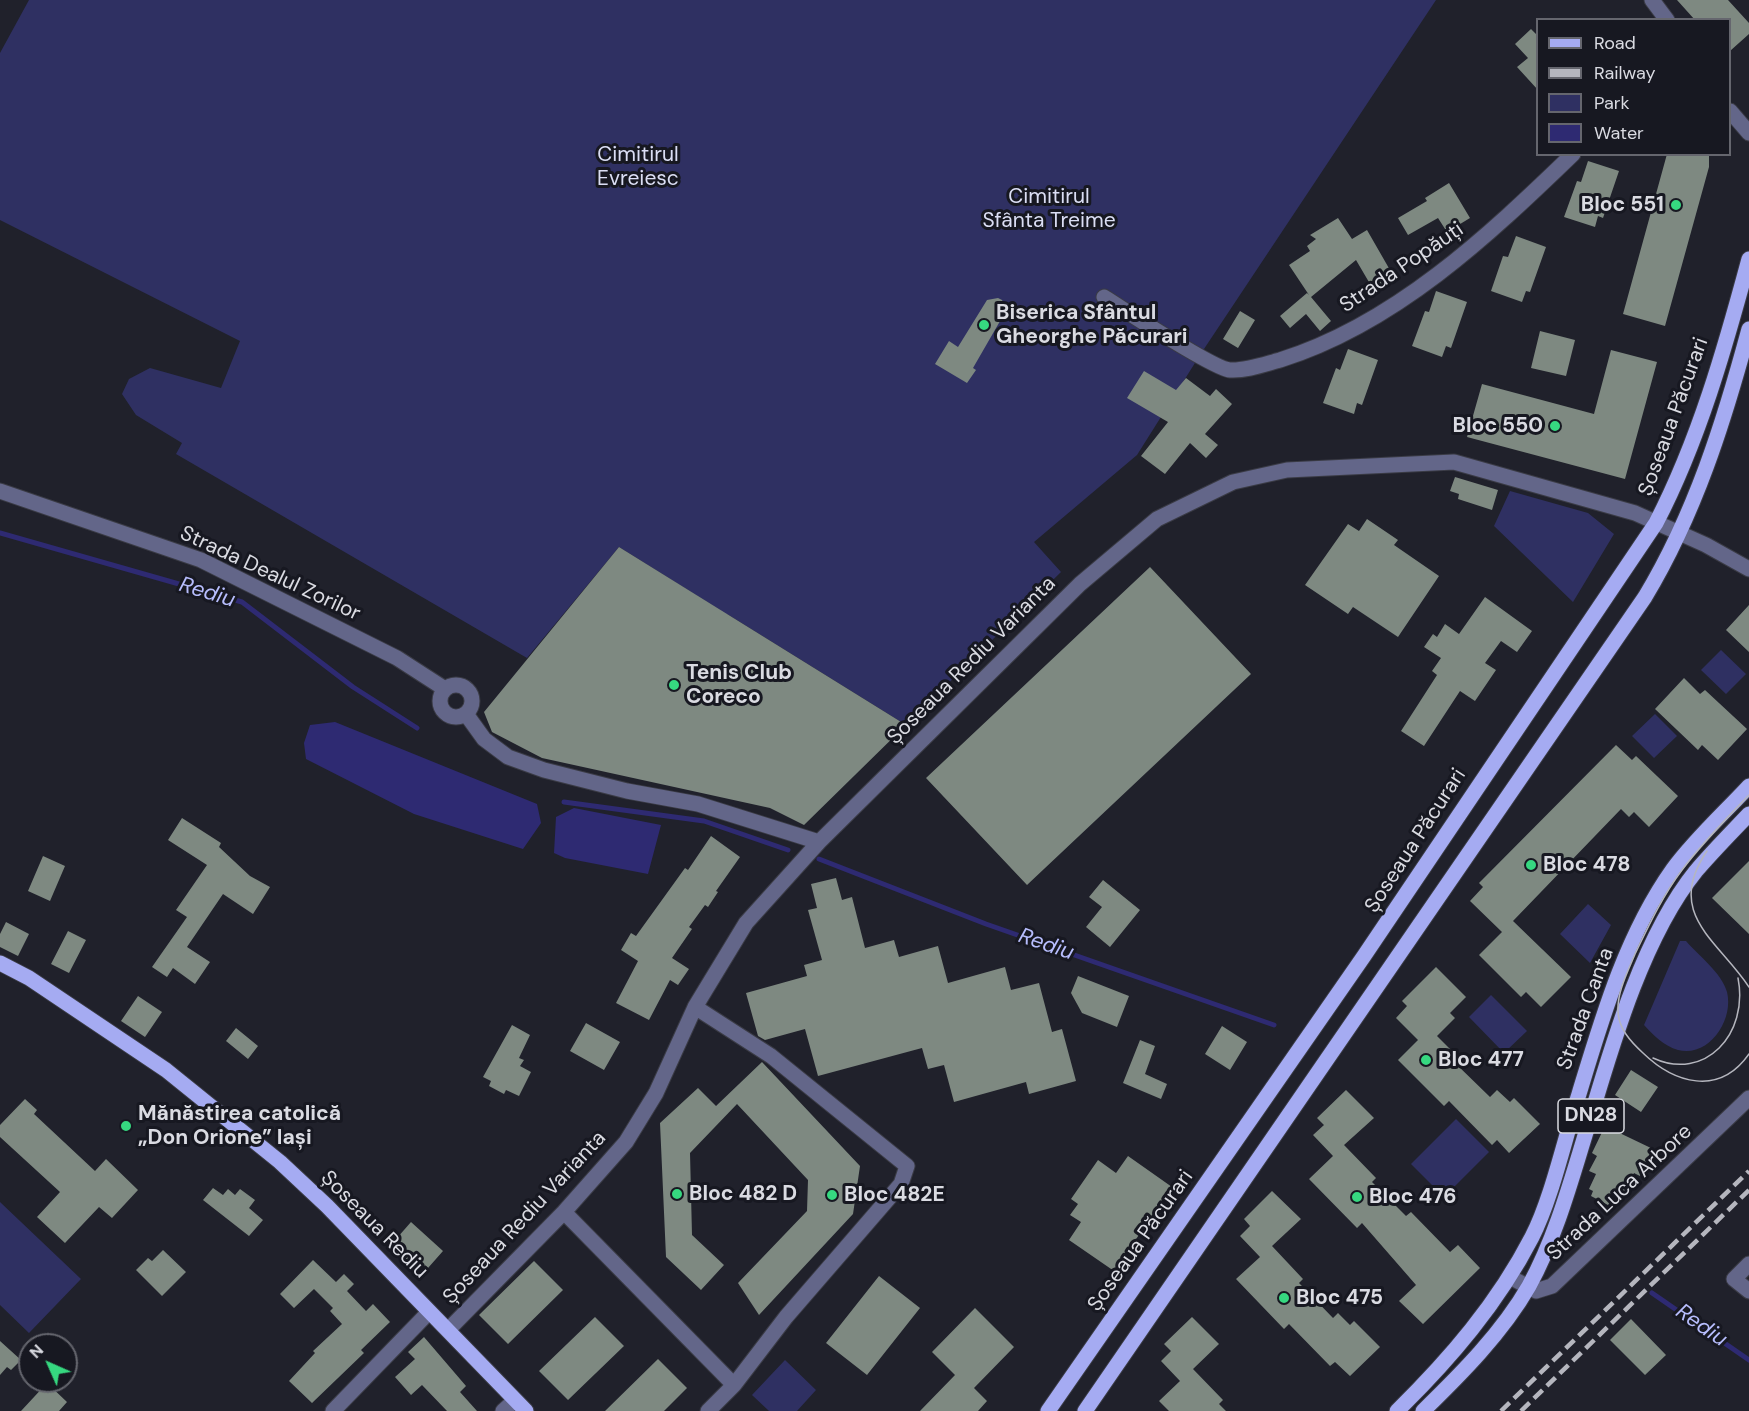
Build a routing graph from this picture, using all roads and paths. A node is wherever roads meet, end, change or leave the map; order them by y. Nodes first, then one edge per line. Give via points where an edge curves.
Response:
1 (1652, 0) edge
2 (1666, 18) edge
3 (1731, 112) edge
4 (1749, 134) edge
5 (1571, 156) edge
6 (1749, 259) edge
7 (1104, 297) dead end
8 (1749, 329) edge
9 (0, 491) edge
10 (1656, 523) junction
11 (1680, 533) junction
12 (1749, 569) edge
13 (445, 689) junction
14 (466, 714) junction
15 (1749, 786) edge
16 (1749, 814) edge
17 (819, 842) junction
18 (0, 963) edge
19 (695, 1006) junction
20 (1749, 1098) edge
21 (564, 1212) junction
22 (1749, 1264) edge
23 (1510, 1277) junction
24 (1528, 1287) junction
25 (1749, 1292) edge
26 (429, 1312) junction
27 (448, 1330) junction
28 (734, 1385) junction
29 (508, 1406) edge
30 (333, 1411) edge
31 (526, 1411) edge
32 (708, 1411) edge
33 (1048, 1411) edge
34 (1085, 1411) edge
35 (1397, 1411) edge
36 (1424, 1411) edge

1 - 2 street
3 - 4 street
5 - 7 street, Strada Popăuți via 1499,226 1427,282 1365,322 1300,353 1261,366 1229,370
6 - 10 main road, Șoseaua Păcurari via 1702,416
8 - 11 main road, Șoseaua Păcurari via 1723,425
9 - 13 street, Strada Dealul Zorilor via 201,560 397,658
10 - 11 street, Șoseaua Rediu Varianta
10 - 17 street, Șoseaua Rediu Varianta via 1624,510 1454,462 1287,470 1233,482 1157,519 1080,584
10 - 33 main road, Șoseaua Păcurari via 1364,956
11 - 12 street, Șoseaua Rediu Varianta
11 - 34 main road, Șoseaua Păcurari via 1645,597
13 - 14 street via 440,699 442,710 456,717
13 - 14 street via 460,685 469,690 472,705
14 - 17 street via 484,739 508,757 627,791 698,804
15 - 23 main road, Strada Canta / DN28 via 1674,868 1644,919 1605,1012 1534,1234
16 - 24 main road, Strada Canta / DN28 via 1691,878 1641,969 1620,1022 1566,1197
17 - 19 street, Șoseaua Rediu Varianta via 746,923
18 - 26 main road, Șoseaua Rediu via 29,978 166,1070 280,1162
19 - 21 street, Șoseaua Rediu Varianta via 656,1093 626,1142
19 - 28 street via 771,1056 907,1166 901,1184 786,1317
20 - 24 street, Strada Luca Arbore via 1552,1286 1536,1291
21 - 27 street, Șoseaua Rediu Varianta
21 - 28 street
22 - 25 street via 1734,1279
23 - 24 street
23 - 35 main road, Strada Canta / DN28 via 1451,1355
24 - 36 main road, Strada Canta / DN28 via 1474,1358
26 - 27 main road, Șoseaua Rediu
26 - 30 street
27 - 29 main road, Șoseaua Rediu
28 - 32 street
29 - 31 main road, Șoseaua Rediu

